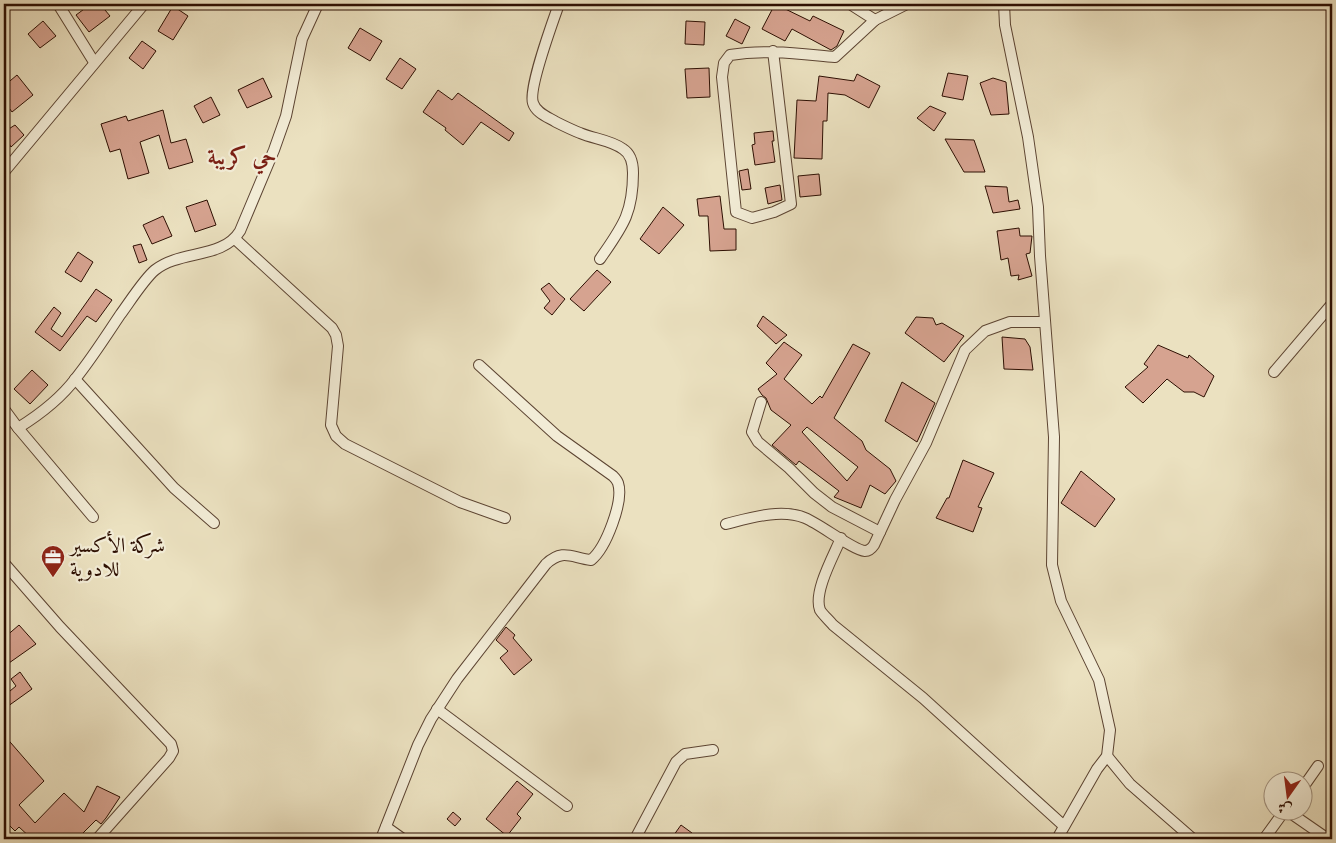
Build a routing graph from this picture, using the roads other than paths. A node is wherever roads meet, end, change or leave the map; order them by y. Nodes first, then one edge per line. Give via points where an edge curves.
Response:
1 (58, 4) edge
2 (144, 4) edge
3 (318, 4) edge
4 (558, 4) edge
5 (850, 4) edge
6 (907, 4) edge
7 (1004, 4) edge
8 (874, 20) junction
9 (773, 51) junction
10 (94, 62) junction
11 (4, 172) edge
12 (235, 239) junction
13 (600, 259) dead end
14 (1332, 304) edge
15 (1044, 322) junction
16 (480, 365) dead end
17 (1274, 372) dead end
18 (75, 380) junction
19 (761, 402) dead end
20 (4, 409) edge
21 (18, 428) junction
22 (94, 517) dead end
23 (505, 518) dead end
24 (214, 523) dead end
25 (726, 524) dead end
26 (880, 532) junction
27 (840, 538) junction
28 (4, 563) edge
29 (437, 709) junction
30 (713, 750) dead end
31 (1107, 756) junction
32 (1318, 766) dead end
33 (1314, 772) edge
34 (567, 806) dead end
35 (1278, 820) edge
36 (1300, 820) edge
37 (1064, 826) junction
38 (386, 827) junction
39 (97, 839) edge
40 (381, 839) edge
41 (403, 839) edge
42 (635, 839) edge
43 (1057, 839) edge
44 (1193, 839) edge
45 (1264, 839) edge
46 (1328, 839) edge

1 - 10 street
2 - 10 street
3 - 12 street via 302,39 286,116 274,150
4 - 13 street via 536,76 533,103 545,116 580,134 624,149 633,167 631,204 622,226
5 - 8 street
6 - 8 street
7 - 15 street via 1038,207
8 - 9 street via 835,57
9 - 9 street via 730,55 724,63 722,77 736,212 752,218 791,204
10 - 11 street
12 - 18 street via 155,269
12 - 23 street via 336,335 338,346 331,424 336,436 345,444 418,482
14 - 17 street
15 - 26 street via 1010,322 985,331 965,350 926,443
15 - 31 street via 1054,437 1052,565 1061,601 1099,680 1110,730
16 - 29 street via 557,436 613,476 618,483 618,493 611,529 596,556 591,560 562,554 546,564
18 - 21 street via 47,407
18 - 24 street via 174,488
19 - 26 street via 752,432 758,442 832,507
20 - 21 street
21 - 22 street
25 - 27 street via 786,514 803,517
26 - 27 street via 874,545 866,551
27 - 37 street via 822,584 818,601 821,611 833,625 923,698
28 - 39 street via 171,744 173,751 169,758
29 - 34 street
29 - 38 street via 418,744
30 - 42 street via 685,754 676,762
31 - 37 street
31 - 44 street via 1130,784
32 - 33 street
35 - 45 street
36 - 46 street
37 - 43 street
38 - 40 street
38 - 41 street

